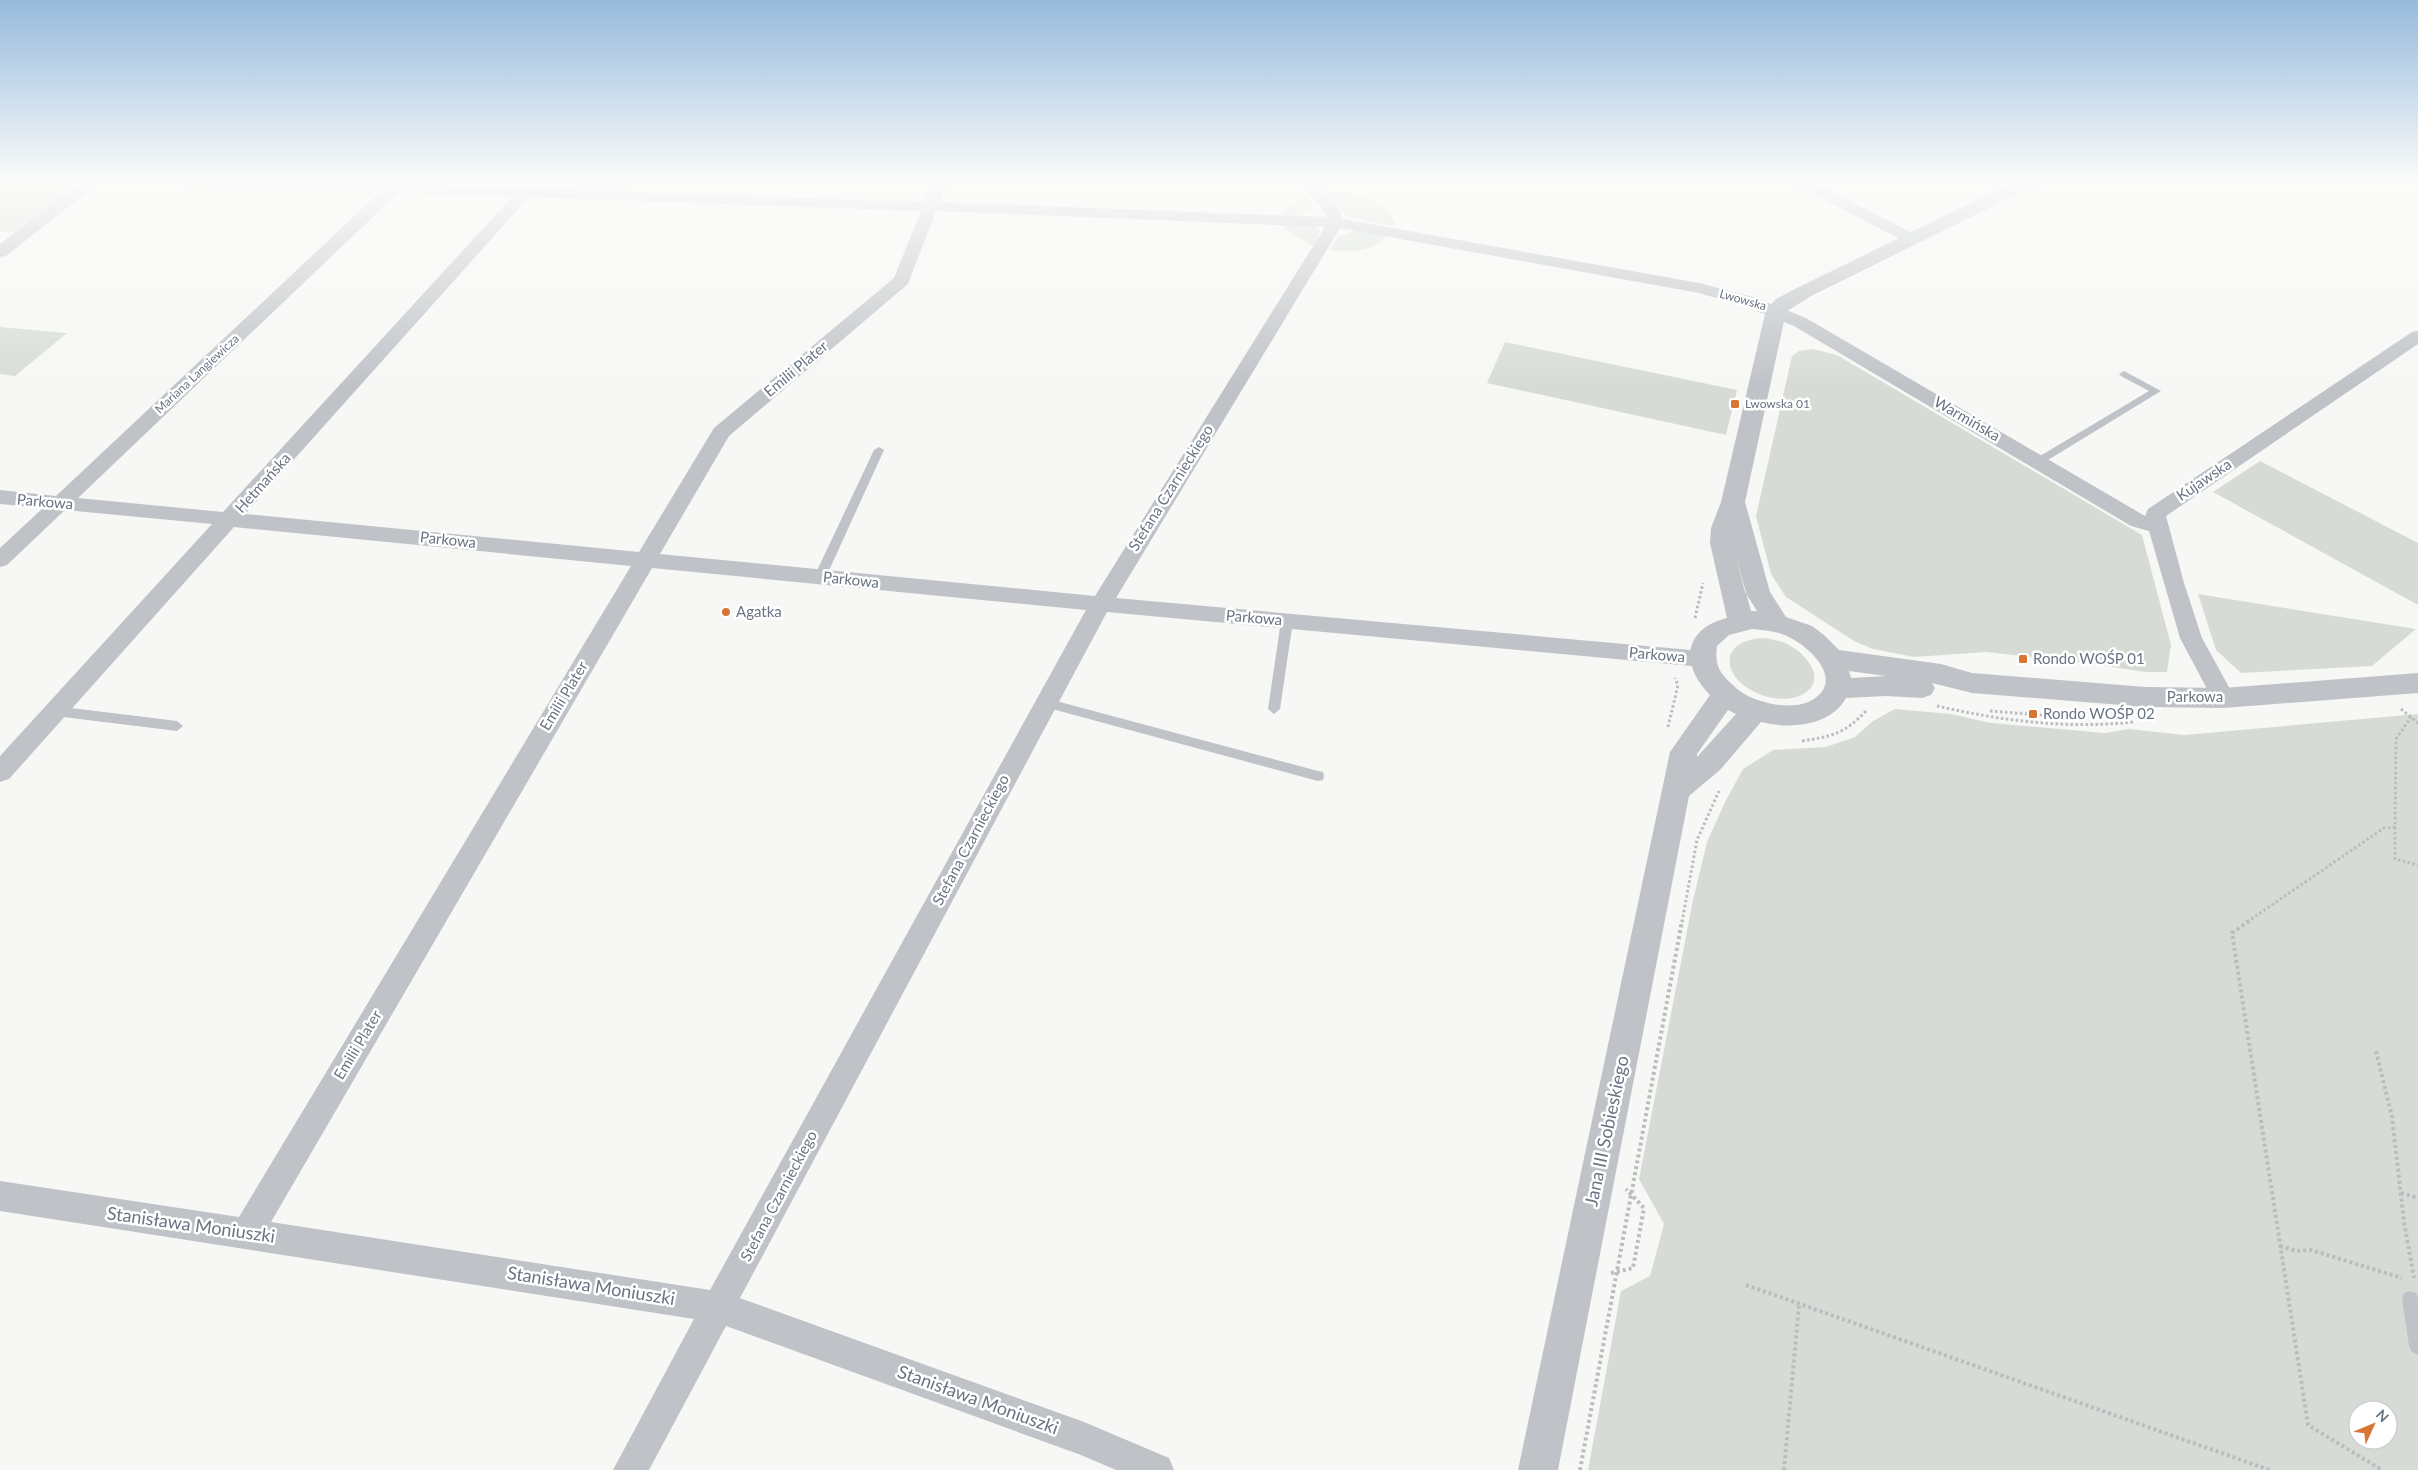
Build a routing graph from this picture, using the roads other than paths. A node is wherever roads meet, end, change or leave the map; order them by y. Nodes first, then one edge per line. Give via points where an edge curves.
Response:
1 (329, 250) edge
2 (473, 250) edge
3 (914, 250) edge
4 (1320, 250) edge
5 (1487, 250) edge
6 (1887, 250) edge
7 (1776, 310) junction
8 (2418, 336) edge
9 (2124, 374) dead end
10 (879, 450) dead end
11 (2039, 462) junction
12 (0, 497) edge
13 (1733, 502) junction
14 (60, 503) junction
15 (230, 519) junction
16 (2158, 527) junction
17 (644, 559) junction
18 (0, 560) edge
19 (820, 577) junction
20 (1100, 604) junction
21 (1287, 621) junction
22 (1740, 621) junction
23 (1776, 622) junction
24 (1702, 659) junction
25 (1832, 659) junction
26 (2418, 683) edge
27 (1838, 689) junction
28 (1724, 695) junction
29 (1969, 695) junction
30 (2223, 698) junction
31 (1045, 703) junction
32 (1274, 709) dead end
33 (55, 711) junction
34 (1755, 711) junction
35 (177, 726) dead end
36 (0, 772) edge
37 (1318, 776) dead end
38 (1676, 791) junction
39 (0, 1196) edge
40 (247, 1233) junction
41 (2410, 1299) dead end
42 (719, 1306) junction
43 (2418, 1346) edge
44 (630, 1470) edge
45 (1157, 1470) edge
46 (1538, 1470) edge

1 - 14 street, Mariana Langiewicza
2 - 15 street, Hetmańska
3 - 17 street, Emilii Plater via 902,280 721,432
4 - 20 street, Stefana Czarnieckiego
5 - 7 street, Lwowska via 1699,288
6 - 7 street via 1783,303
7 - 11 street, Warmińska
7 - 13 street
8 - 16 street, Kujawska via 2159,510 2155,514
9 - 11 lane via 2156,391
10 - 19 lane
11 - 16 street, Warmińska via 2138,521
12 - 14 street, Parkowa
13 - 22 street via 1722,531 1724,560
13 - 23 street via 1758,592
14 - 15 street, Parkowa
14 - 18 street, Mariana Langiewicza
15 - 17 street, Parkowa
15 - 33 street, Hetmańska
16 - 30 street via 2191,638
17 - 19 street, Parkowa
17 - 40 street, Emilii Plater
19 - 20 street, Parkowa
20 - 21 street, Parkowa
20 - 31 street, Stefana Czarnieckiego
21 - 24 street, Parkowa
21 - 32 lane
22 - 23 street
22 - 24 street via 1718,628 1706,640
23 - 25 street via 1816,641
24 - 28 street via 1708,677
25 - 27 street
25 - 29 street, Parkowa via 1941,674
26 - 30 street, Parkowa
27 - 29 street, Parkowa via 1886,686 1953,690
27 - 34 street via 1830,702 1801,715 1778,716
28 - 34 street
28 - 38 street, Jana III Sobieskiego via 1684,752
29 - 30 street, Parkowa
31 - 37 lane
31 - 42 street, Stefana Czarnieckiego
33 - 35 lane
33 - 36 street, Hetmańska
34 - 38 street via 1710,762
38 - 46 street, Jana III Sobieskiego
39 - 40 street, Stanisława Moniuszki
40 - 42 street, Stanisława Moniuszki
41 - 43 lane
42 - 44 street, Stefana Czarnieckiego
42 - 45 street, Stanisława Moniuszki via 1084,1439

